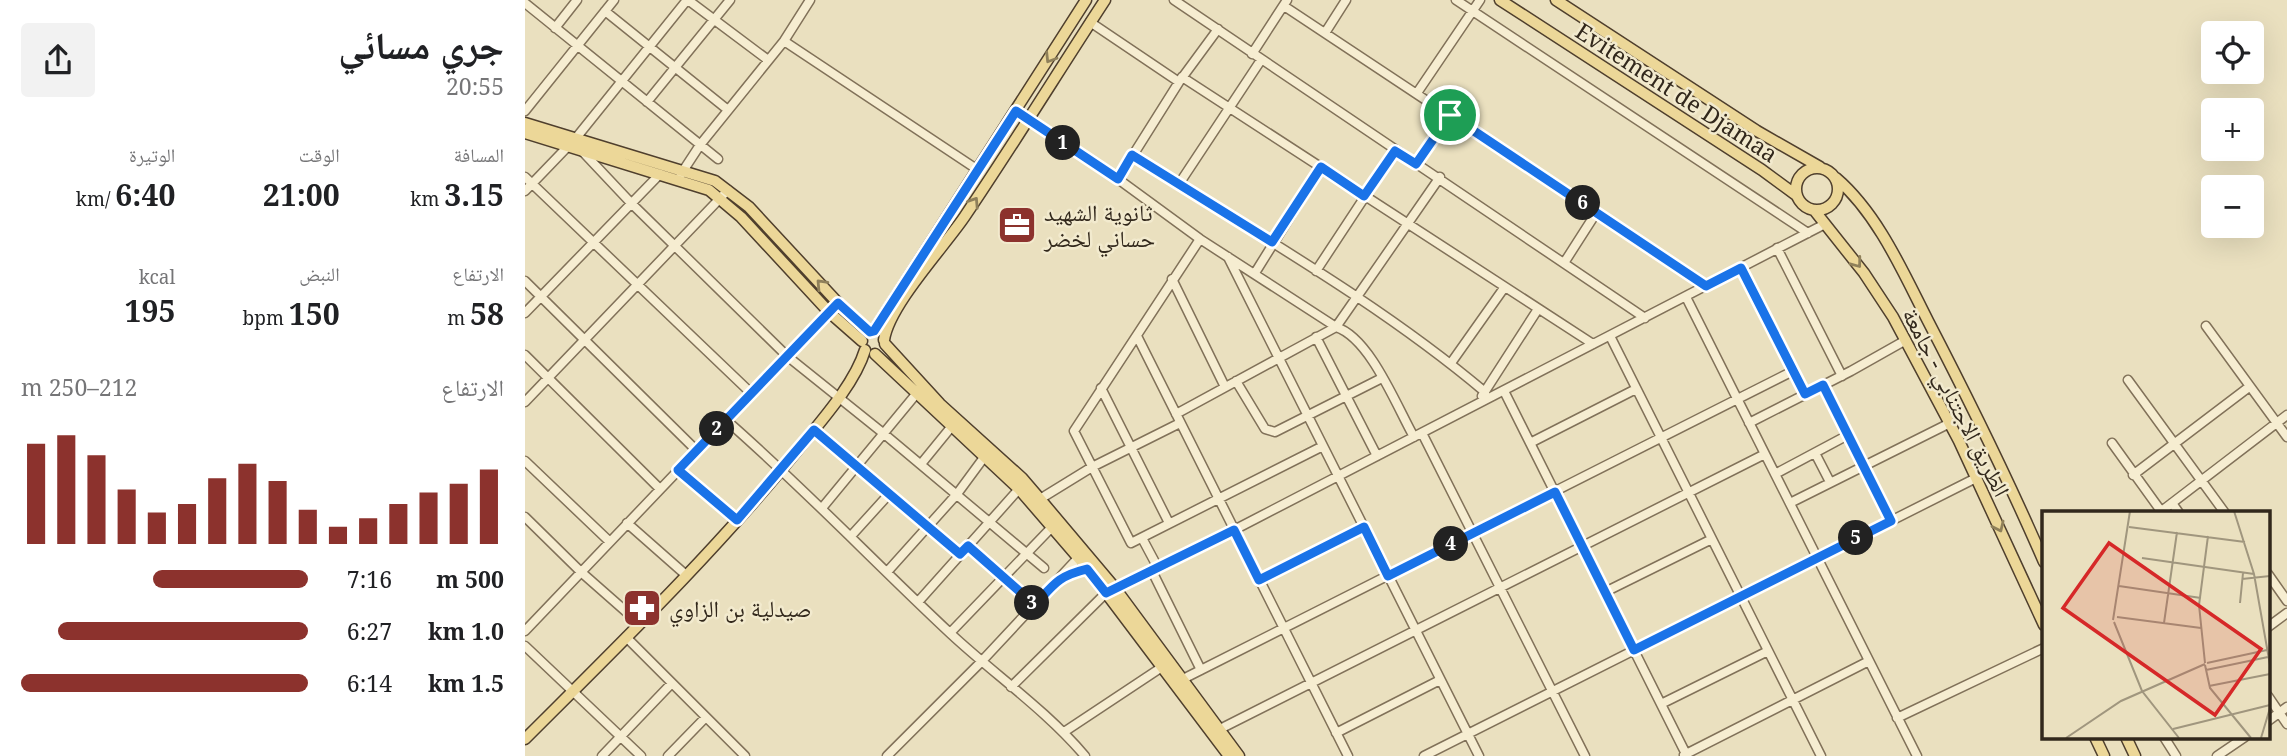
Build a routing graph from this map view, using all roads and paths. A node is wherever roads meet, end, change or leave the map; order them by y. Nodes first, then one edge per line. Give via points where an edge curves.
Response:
1 (577, 0) edge
2 (614, 0) edge
3 (688, 0) edge
4 (730, 0) edge
5 (810, 0) edge
6 (1086, 0) edge
7 (1105, 0) edge
8 (1174, 0) edge
9 (1346, 0) edge
10 (1455, 0) edge
11 (1480, 0) edge
12 (1500, 0) edge
13 (1556, 0) edge
14 (525, 3) edge
15 (1285, 3) edge
16 (605, 11) junction
17 (1472, 11) junction
18 (714, 20) junction
19 (1090, 22) junction
20 (555, 29) junction
21 (1218, 29) junction
22 (1325, 33) junction
23 (784, 41) junction
24 (577, 46) junction
25 (650, 46) junction
26 (1252, 54) junction
27 (768, 60) junction
28 (1261, 60) junction
29 (675, 67) junction
30 (1181, 80) junction
31 (621, 82) junction
32 (1417, 93) junction
33 (647, 102) junction
34 (1229, 108) junction
35 (728, 110) junction
36 (525, 111) edge
37 (1016, 111) junction
38 (1450, 115) junction
39 (1028, 119) junction
40 (525, 123) edge
41 (525, 133) edge
42 (572, 142) junction
43 (700, 145) junction
44 (580, 149) junction
45 (1395, 151) junction
46 (1132, 155) junction
47 (718, 159) dead end
48 (1416, 164) junction
49 (1321, 167) junction
50 (1820, 167) junction
51 (978, 170) junction
52 (660, 174) junction
53 (681, 175) junction
54 (525, 177) edge
55 (1440, 177) junction
56 (1836, 178) junction
57 (1118, 179) junction
58 (532, 184) junction
59 (1179, 184) junction
60 (525, 191) edge
61 (725, 194) junction
62 (1796, 195) junction
63 (1364, 196) junction
64 (631, 203) junction
65 (749, 207) junction
66 (1814, 210) junction
67 (1597, 213) junction
68 (741, 217) junction
69 (1407, 224) junction
70 (1825, 224) junction
71 (1808, 233) junction
72 (1200, 239) junction
73 (1272, 242) junction
74 (594, 243) junction
75 (677, 246) junction
76 (1777, 248) junction
77 (1228, 257) junction
78 (1565, 264) junction
79 (1741, 268) junction
80 (1316, 271) junction
81 (1255, 273) junction
82 (1172, 279) junction
83 (525, 281) edge
84 (639, 285) junction
85 (1706, 286) junction
86 (1504, 288) junction
87 (542, 297) junction
88 (1355, 297) junction
89 (1686, 297) junction
90 (838, 303) junction
91 (1538, 309) junction
92 (829, 312) junction
93 (525, 313) edge
94 (1645, 318) junction
95 (2206, 326) dead end
96 (1336, 327) junction
97 (872, 331) junction
98 (1610, 336) junction
99 (1137, 337) junction
100 (1316, 337) junction
101 (586, 339) junction
102 (1906, 340) junction
103 (885, 342) junction
104 (1593, 344) junction
105 (868, 350) junction
106 (525, 355) edge
107 (787, 356) junction
108 (1279, 358) junction
109 (1451, 363) junction
110 (1793, 371) junction
111 (1842, 376) junction
112 (549, 377) junction
113 (1382, 378) junction
114 (2128, 380) dead end
115 (1236, 381) junction
116 (1823, 385) junction
117 (1225, 387) junction
118 (2249, 387) junction
119 (1101, 388) junction
120 (1636, 389) junction
121 (1504, 391) junction
122 (1485, 392) junction
123 (751, 393) junction
124 (917, 393) junction
125 (1805, 394) junction
126 (1346, 395) junction
127 (840, 396) junction
128 (1738, 400) junction
129 (525, 402) edge
130 (1477, 404) junction
131 (1308, 415) junction
132 (2287, 415) edge
133 (1178, 419) junction
134 (726, 420) junction
135 (1749, 423) junction
136 (1950, 423) junction
137 (2275, 423) junction
138 (952, 426) junction
139 (814, 430) junction
140 (883, 433) junction
141 (1418, 435) junction
142 (1848, 435) junction
143 (2287, 437) edge
144 (1661, 438) junction
145 (1530, 443) junction
146 (2112, 443) dead end
147 (2175, 443) junction
148 (1323, 446) junction
149 (1131, 447) junction
150 (697, 451) junction
151 (1815, 453) junction
152 (1765, 454) junction
153 (985, 456) junction
154 (1377, 456) junction
155 (525, 461) edge
156 (921, 464) junction
157 (1863, 465) junction
158 (858, 466) junction
159 (1092, 467) junction
160 (782, 469) junction
161 (678, 470) junction
162 (1775, 474) junction
163 (2133, 475) junction
164 (1338, 476) junction
165 (1976, 478) junction
166 (2202, 480) junction
167 (1830, 482) junction
168 (660, 489) junction
169 (1019, 489) junction
170 (1555, 492) junction
171 (1689, 493) junction
172 (890, 494) junction
173 (957, 494) junction
174 (1218, 498) junction
175 (1040, 499) junction
176 (1790, 503) junction
177 (2172, 503) junction
178 (823, 508) junction
179 (2159, 511) edge
180 (2161, 511) edge
181 (2178, 511) edge
182 (2224, 511) edge
183 (525, 517) edge
184 (737, 520) junction
185 (1891, 521) junction
186 (989, 522) junction
187 (627, 523) junction
188 (1169, 523) junction
189 (927, 526) junction
190 (1052, 527) junction
191 (1364, 527) junction
192 (1234, 530) junction
193 (1473, 533) junction
194 (851, 536) junction
195 (1142, 538) junction
196 (1711, 539) junction
197 (610, 542) junction
198 (968, 546) junction
199 (1582, 547) junction
200 (1026, 553) junction
201 (960, 554) junction
202 (1082, 555) junction
203 (1817, 558) junction
204 (2042, 558) edge
205 (1044, 568) dead end
206 (1087, 569) junction
207 (1155, 569) junction
208 (580, 572) junction
209 (887, 572) junction
210 (686, 575) junction
211 (1003, 576) junction
212 (1388, 576) junction
213 (1061, 577) junction
214 (2269, 577) edge
215 (1259, 580) junction
216 (1500, 588) junction
217 (1110, 591) junction
218 (1605, 592) junction
219 (1741, 597) junction
220 (2287, 601) edge
221 (918, 602) junction
222 (1035, 605) junction
223 (2287, 613) edge
224 (2042, 621) edge
225 (639, 623) junction
226 (2269, 626) edge
227 (1283, 629) junction
228 (525, 631) edge
229 (1416, 631) junction
230 (950, 633) junction
231 (626, 637) junction
232 (525, 646) edge
233 (2042, 649) edge
234 (1634, 650) junction
235 (1768, 650) junction
236 (981, 662) junction
237 (1869, 662) junction
238 (1162, 667) junction
239 (1201, 670) junction
240 (1183, 679) junction
241 (1440, 680) junction
242 (671, 684) junction
243 (1311, 684) junction
244 (1011, 687) junction
245 (574, 691) junction
246 (1552, 691) junction
247 (2269, 697) edge
248 (1793, 700) junction
249 (1661, 704) junction
250 (2283, 710) edge
251 (705, 718) junction
252 (1898, 718) junction
253 (2287, 723) edge
254 (1220, 729) junction
255 (1064, 732) junction
256 (1336, 733) junction
257 (1468, 734) junction
258 (621, 736) junction
259 (2095, 738) edge
260 (2126, 738) edge
261 (2166, 738) edge
262 (2244, 738) edge
263 (525, 739) edge
264 (1685, 755) edge
265 (1817, 755) edge
266 (602, 756) edge
267 (641, 756) edge
268 (668, 756) edge
269 (745, 756) edge
270 (887, 756) edge
271 (1085, 756) edge
272 (1235, 756) edge
273 (1347, 756) edge
274 (1424, 756) edge
275 (1479, 756) edge
276 (1585, 756) edge
277 (1917, 756) edge
278 (2104, 756) edge
279 (2135, 756) edge
280 (2176, 756) edge
281 (2217, 756) edge

1 - 20 street
2 - 16 street
3 - 18 street
3 - 25 street
4 - 18 street
5 - 23 street
6 -> 37 main road
7 - 19 main road
8 - 21 street
9 - 22 street
10 - 17 street
11 - 17 street
12 - 62 main road, Evitement de Djamaa
13 - 50 main road, Evitement de Djamaa
14 - 20 street
15 - 22 street
15 - 26 street
16 - 24 street
16 - 25 street
17 - 32 street
17 - 71 street
18 - 27 street
18 - 29 street
19 - 30 street
19 - 39 main road
20 - 24 street
21 - 26 street
21 - 30 street
22 - 32 street
23 - 27 street
23 - 51 street
24 - 31 street
24 - 36 street
25 - 29 street
25 - 31 street
26 - 28 street
27 - 35 street
28 - 34 street
28 - 45 street
29 - 33 street
29 - 35 street
30 - 34 street
30 - 46 street
31 - 33 street
31 - 42 street
32 - 38 street
33 - 43 street
34 - 49 street
34 - 59 street
35 - 43 street
37 - 39 street
37 - 51 main road
38 - 48 street
38 - 67 street
39 - 57 street
103 -> 39 main road via 890,322 906,297
40 - 42 main road
41 - 42 main road
42 - 44 main road
42 - 53 main road
42 - 58 street
43 - 47 street
43 - 53 street
44 - 52 main road
44 - 64 street
45 - 48 street
45 - 63 street
46 - 57 street
46 - 59 street
48 - 55 street
49 - 63 street
49 - 73 street
50 - 56 main road
50 - 62 main road via 1798,178
51 - 97 main road
52 - 53 main road
52 - 64 street
53 - 61 main road via 715,181
54 - 58 street
55 - 69 street
55 - 78 street
56 - 66 main road via 1835,201
56 - 204 main road, الطريق الاجتنابي - جامعة via 1858,201 1906,278 1986,432
57 - 72 street
58 - 60 street
58 - 74 street
59 - 73 street
61 - 65 main road
61 - 68 main road
61 - 75 street
62 - 66 main road
63 - 69 street
63 - 80 street
64 - 74 street
64 - 75 street
65 - 68 main road
90 -> 65 main road
66 - 70 main road, الطريق الاجتنابي - جامعة
67 - 78 street
67 - 85 street
68 - 92 main road
69 - 86 street
69 - 88 street
70 - 71 street
70 -> 102 main road, الطريق الاجتنابي - جامعة via 1864,272
71 - 76 street
72 - 77 street
72 - 82 street
73 - 80 street
73 - 81 street
74 - 84 street
74 - 87 street
75 - 84 street
75 - 107 street
76 - 79 street
76 - 111 street
77 - 81 street
77 - 108 street
78 - 94 street
79 - 85 street
79 - 110 street
80 - 88 street
81 - 96 street
82 - 99 street
82 - 117 street
83 - 87 street
84 - 101 street
84 - 123 street
85 - 89 street
86 - 91 street
86 - 109 street
87 - 93 street
87 - 101 street
88 - 96 street
88 - 109 street
89 - 94 street
89 - 128 street
90 - 92 street
90 - 97 main road
91 - 104 street
91 - 122 street
92 - 105 main road
92 - 107 street
94 - 98 street
95 - 118 street
96 - 100 street
96 - 113 street via 1348,330 1361,342
97 - 103 main road via 881,334
97 - 105 main road
98 - 104 street
98 - 120 street
99 - 119 street
99 - 133 street
100 - 108 street
100 - 126 street
101 - 112 street
101 - 150 street
102 - 111 street
102 - 136 main road, الطريق الاجتنابي - جامعة
103 - 105 main road via 880,352
103 - 175 main road via 940,404
104 - 121 street
105 - 124 main road
105 - 127 main road via 865,368
106 - 112 street
107 - 123 street
107 - 127 street
108 - 115 street
108 - 131 street
109 - 122 street
110 - 125 street
110 - 128 street
111 - 116 street
112 - 129 street
112 - 168 street
113 - 126 street
113 - 141 street
114 - 147 street
115 - 117 street
115 - 131 street via 1270,432
116 - 125 street
116 - 142 street
117 - 133 street
118 - 137 street
118 - 147 street
119 - 149 street
119 - 159 street via 1074,431
120 - 144 street
120 - 145 street
121 - 130 street
121 - 145 street
122 - 130 street
123 - 134 street
124 - 138 main road
124 - 140 street
125 - 135 street
126 - 131 street
126 - 154 street
127 - 139 main road
127 - 140 street
128 - 135 street
128 - 144 street
130 - 141 street
131 - 148 street
132 - 137 street
133 - 149 street
133 - 174 street
134 - 150 street
134 - 160 street
135 - 152 street
136 - 157 street
136 - 165 main road, الطريق الاجتنابي - جامعة
137 - 143 street
137 - 166 street
138 - 153 main road
138 - 156 street
139 - 158 street
139 - 160 main road
140 - 156 street
140 - 158 street
141 - 154 street
141 - 193 street
142 - 151 street
142 - 157 street
144 - 170 street
144 - 171 street
145 - 170 street
146 - 163 street
147 - 163 street
147 - 166 street
148 - 164 street
148 - 174 street
149 - 159 street
149 - 188 street
150 - 161 street
151 - 162 street
151 - 167 street
152 - 162 street
152 - 171 street
153 - 169 main road
153 - 173 street
154 - 164 street
155 - 197 street
156 - 173 street
157 - 167 street
157 - 185 street
158 - 172 street
158 - 178 street
159 - 175 street
159 - 195 street via 1131,543
160 - 178 street
160 - 184 main road
161 - 168 street
161 - 184 street
162 - 176 street
163 - 179 street
164 - 191 street
164 - 192 street
165 - 185 street
165 -> 224 main road, الطريق الاجتنابي - جامعة
166 - 177 street
166 - 182 street
167 - 176 street
168 - 187 street
169 - 186 street
169 - 190 main road
170 - 193 street
170 - 199 street
171 - 196 street
171 - 199 street
172 - 189 street
172 - 194 street
173 - 186 street
173 - 189 street
174 - 188 street
174 - 192 street
175 - 202 main road
176 - 203 street
177 - 180 street
177 - 181 street
178 - 194 street
183 - 208 street
184 - 210 main road
185 - 203 street
186 - 198 street
186 - 200 street
187 - 197 street
187 - 210 street
188 - 195 street
189 - 201 street
189 - 209 street
190 - 200 street
190 - 202 main road
191 - 212 street
191 - 215 street
192 - 207 street
192 - 215 street
193 - 212 street
193 - 216 street
194 - 209 street
195 - 207 street
196 - 218 street
196 - 219 street
197 - 208 street
198 - 201 street
198 - 211 street
199 - 216 street
199 - 218 street
200 - 205 street
200 - 211 street
201 - 221 street
202 - 206 main road
202 - 213 street
202 - 217 main road
203 - 219 street
203 - 237 street
206 - 213 street
206 - 217 main road
207 - 217 street
207 - 239 street
208 - 225 street
208 - 228 street
209 - 221 street
210 - 225 main road
211 - 222 street
211 - 230 street
212 - 227 street
212 - 229 street
213 - 222 street
214 - 220 street
215 - 227 street
216 - 229 street
216 - 246 street
217 - 238 main road
217 - 240 main road
217 - 244 street
218 - 234 street
219 - 234 street
219 - 235 street
221 - 230 street
222 - 236 street
223 - 226 street
225 - 231 main road
227 - 239 street
227 - 243 street
229 - 241 street
229 - 243 street
230 - 236 street
231 - 242 street
231 - 245 main road
232 - 245 street
233 - 252 street
234 - 246 street
234 - 249 street
235 - 248 street
235 - 249 street
236 - 244 street
236 - 270 street
237 - 248 street
237 - 252 street
238 - 255 street
238 - 272 main road
239 - 240 street
240 - 254 main road
241 - 256 street
241 - 257 street
242 - 251 street
242 - 258 street
243 - 254 street
243 - 256 street
244 - 255 street
245 - 258 street
245 - 263 main road
246 - 257 street
246 - 276 street
247 - 250 street
248 - 264 street
248 - 265 street
249 - 264 street
250 - 253 street
251 - 268 street
251 - 269 street
252 - 277 street
254 - 272 main road
255 - 271 street
256 - 273 street
257 - 274 street
257 - 275 street
258 - 266 street
258 - 267 street
259 - 278 main road
260 - 279 main road
261 - 280 street
262 - 281 street

